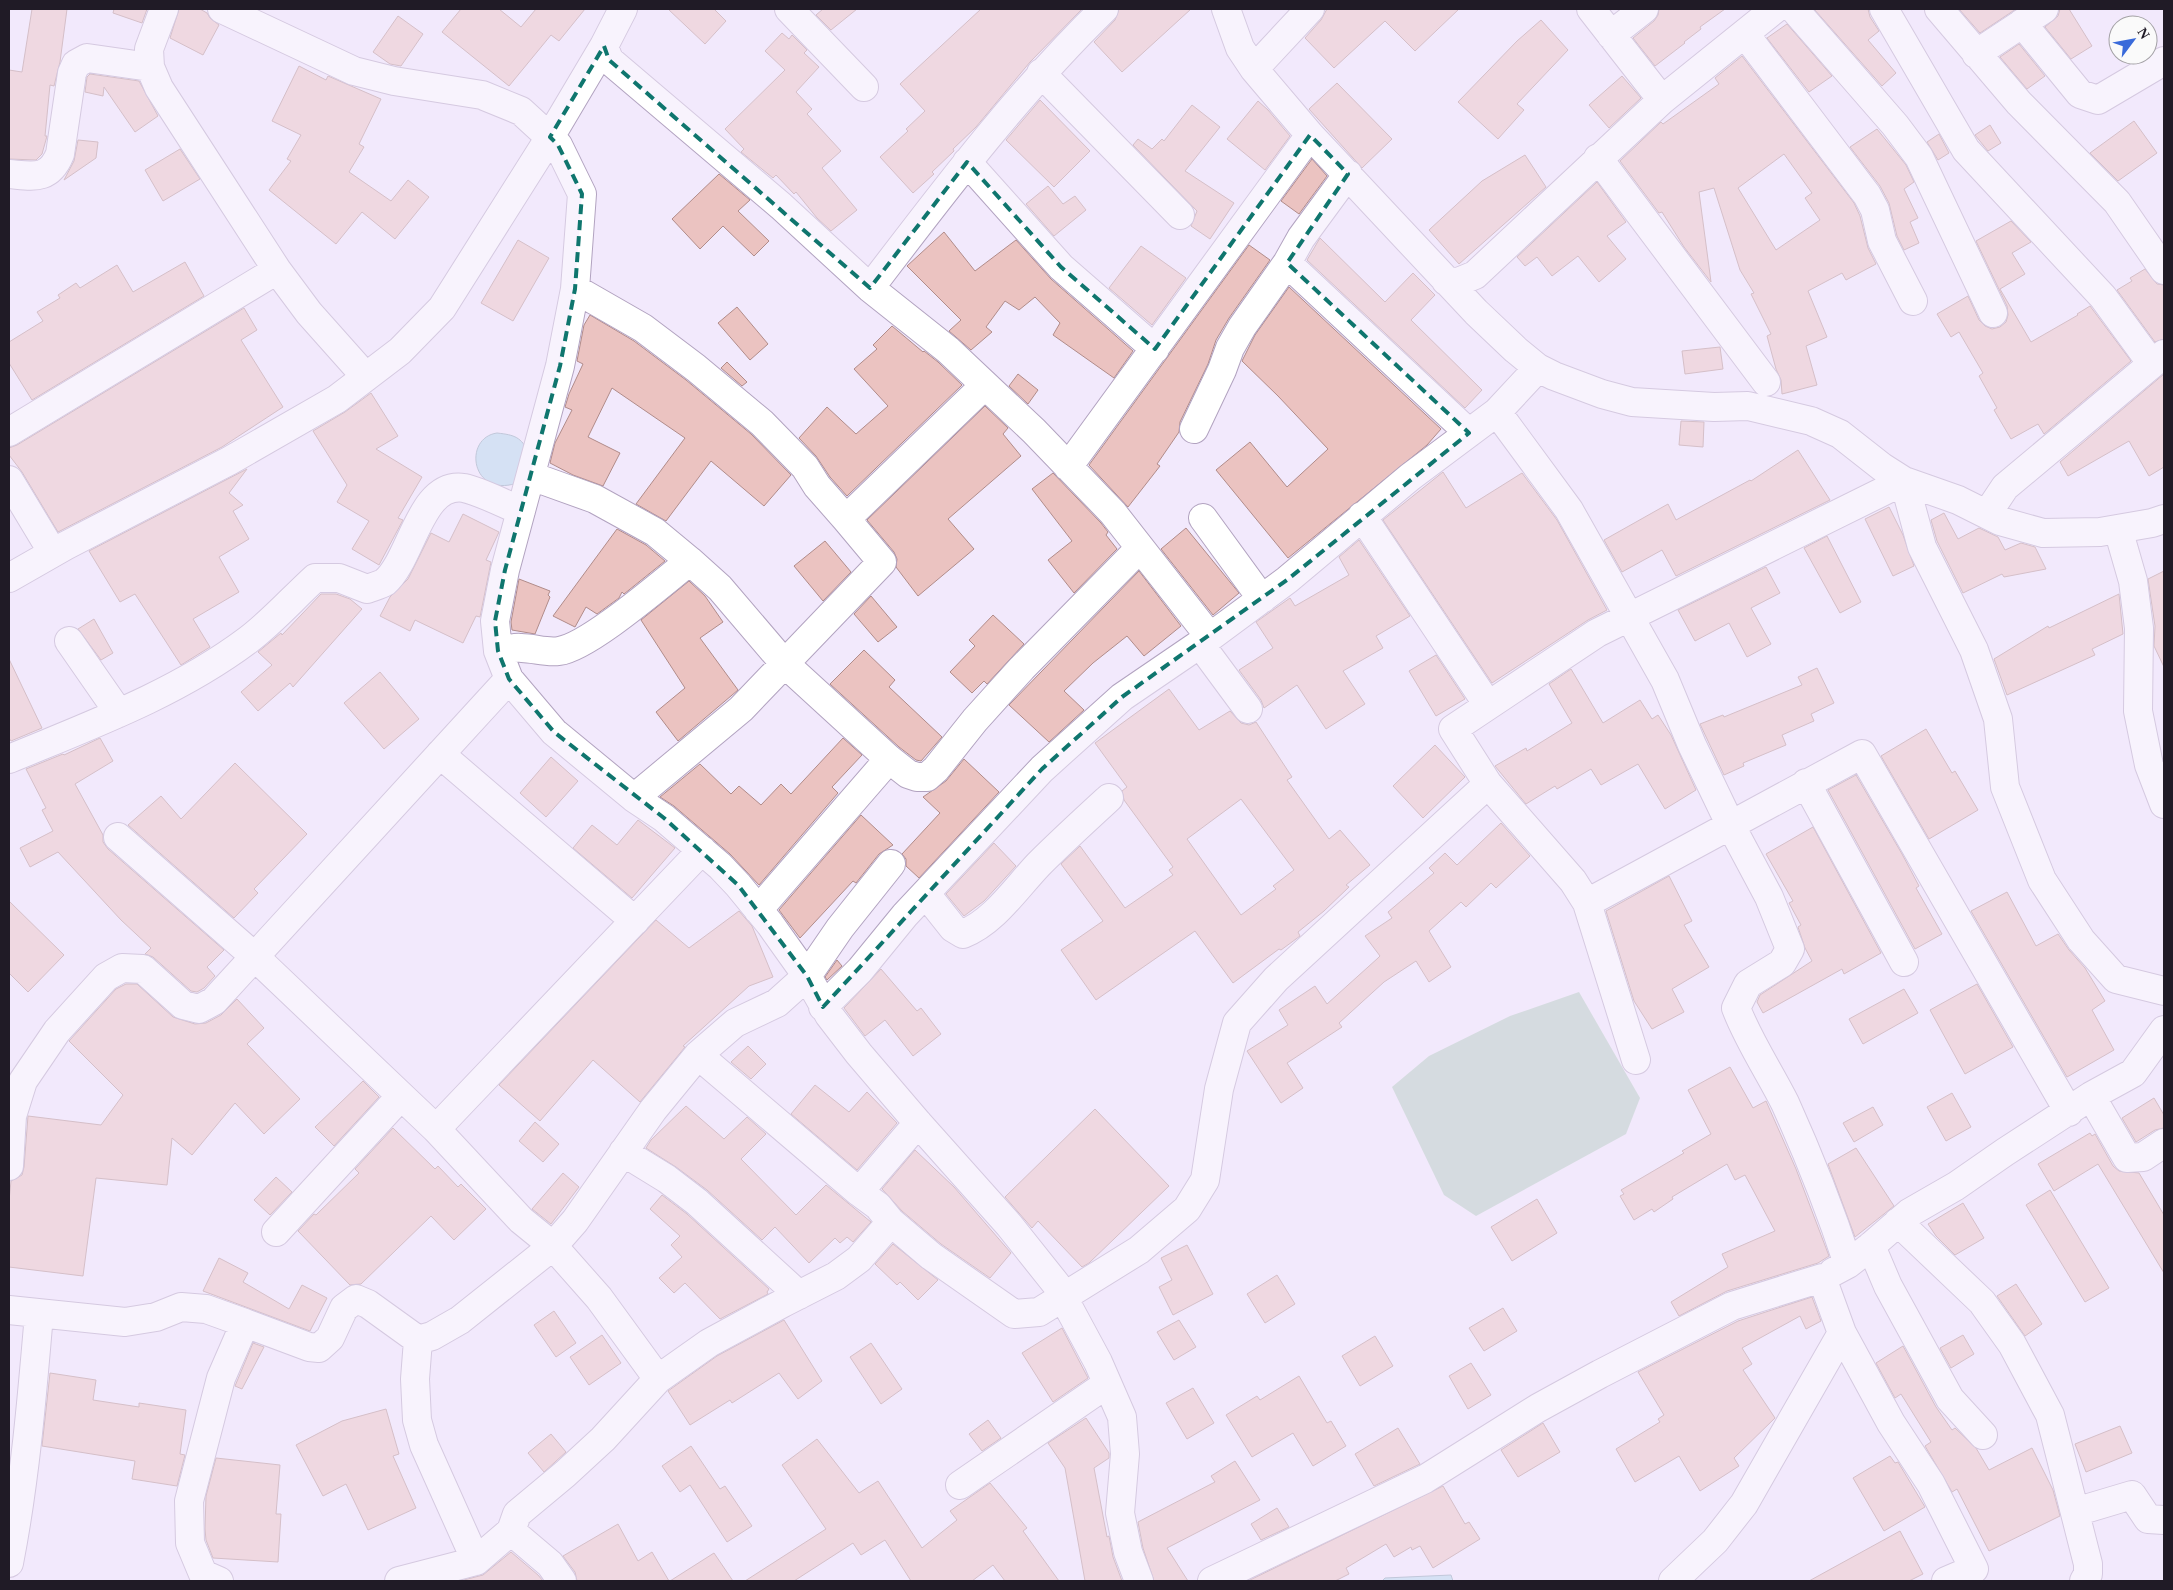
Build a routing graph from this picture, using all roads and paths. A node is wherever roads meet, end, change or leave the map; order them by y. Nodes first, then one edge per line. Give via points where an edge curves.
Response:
1 (164, 9) edge
2 (222, 9) edge
3 (623, 9) edge
4 (789, 9) edge
5 (1104, 9) edge
6 (1226, 9) edge
7 (1310, 9) edge
8 (1591, 9) edge
9 (1644, 9) edge
10 (1775, 9) edge
11 (1794, 9) edge
12 (1884, 9) edge
13 (1939, 9) edge
14 (2033, 16) edge
15 (1745, 34) junction
16 (1611, 35) junction
17 (604, 46) junction
18 (1976, 54) junction
19 (2164, 61) edge
20 (150, 67) junction
21 (1254, 69) junction
22 (1041, 73) junction
23 (864, 88) dead end
24 (1662, 100) junction
25 (1310, 136) junction
26 (550, 137) junction
27 (1598, 158) junction
28 (967, 162) junction
29 (9, 174) edge
30 (1348, 174) junction
31 (1180, 215) dead end
32 (1287, 263) junction
33 (278, 270) junction
34 (2164, 270) edge
35 (1446, 280) junction
36 (870, 288) junction
37 (575, 289) junction
38 (1913, 301) dead end
39 (1993, 313) dead end
40 (1154, 348) junction
41 (2158, 359) edge
42 (1538, 368) junction
43 (366, 377) junction
44 (1766, 382) dead end
45 (985, 385) junction
46 (1497, 412) junction
47 (1194, 429) dead end
48 (9, 432) edge
49 (1469, 433) junction
50 (1068, 467) junction
51 (531, 476) junction
52 (9, 480) edge
53 (1904, 481) junction
54 (521, 511) junction
55 (1987, 514) junction
56 (1362, 516) junction
57 (1203, 518) dead end
58 (2164, 518) edge
59 (846, 519) junction
60 (2118, 530) junction
61 (1140, 548) junction
62 (53, 553) junction
63 (690, 561) junction
64 (9, 578) edge
65 (1262, 599) junction
66 (1630, 618) junction
67 (1205, 640) junction
68 (69, 641) dead end
69 (498, 651) junction
70 (784, 664) junction
71 (509, 679) junction
72 (1488, 705) junction
73 (1248, 709) dead end
74 (119, 713) junction
75 (440, 754) junction
76 (9, 759) edge
77 (889, 759) junction
78 (1806, 783) junction
79 (1488, 784) junction
80 (634, 798) junction
81 (1109, 798) dead end
82 (2164, 804) edge
83 (1730, 824) junction
84 (118, 837) dead end
85 (702, 850) junction
86 (891, 864) dead end
87 (926, 894) junction
88 (1587, 903) junction
89 (758, 910) junction
90 (635, 920) junction
91 (254, 956) junction
92 (1904, 962) dead end
93 (806, 976) junction
94 (2164, 990) edge
95 (823, 1007) junction
96 (2164, 1030) edge
97 (698, 1055) junction
98 (1636, 1060) dead end
99 (401, 1096) junction
100 (2091, 1096) junction
101 (2069, 1112) junction
102 (918, 1123) junction
103 (436, 1129) junction
104 (2164, 1143) edge
105 (623, 1152) junction
106 (9, 1166) edge
107 (859, 1192) junction
108 (890, 1222) junction
109 (1898, 1222) junction
110 (276, 1232) dead end
111 (553, 1246) junction
112 (1871, 1246) junction
113 (1848, 1264) junction
114 (1822, 1278) junction
115 (800, 1295) junction
116 (1064, 1297) junction
117 (9, 1310) edge
118 (39, 1314) junction
119 (246, 1323) junction
120 (1842, 1333) junction
121 (418, 1340) junction
122 (658, 1379) junction
123 (1107, 1384) junction
124 (1983, 1435) dead end
125 (960, 1485) dead end
126 (2075, 1512) junction
127 (2164, 1520) edge
128 (511, 1531) junction
129 (9, 1563) edge
130 (460, 1570) edge
131 (1976, 1575) edge
132 (219, 1581) edge
133 (399, 1581) edge
134 (562, 1581) edge
135 (1139, 1581) edge
136 (1212, 1581) edge
137 (1675, 1581) edge
138 (1946, 1581) edge
139 (2084, 1581) edge

1 - 20 street via 149,49
2 - 26 street via 354,71 482,95 521,112
3 - 17 street
4 - 23 street
5 - 22 street
6 - 21 street via 1240,48
7 - 21 street
8 - 16 street
9 - 16 street
10 - 15 street
11 - 39 street via 1896,125 1919,156
12 - 41 street via 1966,150
13 - 18 street
14 - 18 street
14 - 19 street via 2080,94 2098,100
15 - 24 street
15 - 38 street via 1867,195 1875,210 1882,241
16 - 24 street
17 - 26 street
17 - 36 street via 610,60 774,200
18 - 34 street via 2019,103 2117,202
20 - 29 street via 87,58 76,64 55,166 37,176
20 - 33 street via 159,88
21 - 25 street
22 - 28 street
22 - 31 street
24 - 27 street
25 - 30 street
25 - 40 street
26 - 37 street via 558,145 582,194
26 - 43 street via 442,308 400,351
27 - 35 street via 1475,275 1458,282
27 - 44 street
28 - 36 street
28 - 40 street via 1061,267
30 - 32 street via 1301,238
30 - 35 street
32 - 47 street via 1230,348
32 - 49 street
33 - 43 street via 309,313
33 - 48 street
35 - 42 street
36 - 45 street via 948,350
37 - 51 street via 560,366
37 - 59 street via 643,328 754,417 805,467
40 - 50 street
41 - 55 street via 2005,487
42 - 46 street
42 - 53 street via 1602,394 1632,402 1714,408 1748,406 1811,421 1840,434
43 - 62 street via 337,400 229,461
45 - 50 street
45 - 59 street
46 - 49 street
46 - 66 street via 1568,510
49 - 56 street
50 - 61 street via 1113,513
51 - 54 street
51 - 63 street via 595,499 655,532
52 - 62 street
53 - 55 street
53 - 66 street
53 - 94 street via 1922,547 1974,650 1998,719 2005,787 2042,880 2081,940 2116,979
54 - 69 street via 495,621
54 - 74 street via 464,488 447,488 430,502 399,563 384,582 367,589 339,578 315,578 248,639 186,681
55 - 60 street via 2043,533
56 - 65 street
56 - 72 street
57 - 65 street
58 - 60 street
59 - 70 street via 882,562
60 - 82 street via 2132,581 2139,628 2138,710 2149,765
61 - 67 street
61 - 77 street via 1022,668 927,777 908,774
62 - 64 street
63 - 69 street via 577,645 560,651 520,648
63 - 70 street via 720,588
65 - 67 street
66 - 72 street via 1597,633
66 - 83 street via 1665,680
67 - 73 street
67 - 87 street via 1122,698 1042,769
68 - 74 street
69 - 71 street
70 - 77 street
70 - 80 street via 740,709
71 - 75 street
71 - 80 street via 554,732
72 - 79 street via 1453,729
74 - 76 street
75 - 90 street
75 - 91 street
77 - 89 street
78 - 83 street
78 - 92 street
78 - 101 street via 1862,754
79 - 88 street via 1573,881
79 - 116 street via 1276,979 1237,1023 1219,1088 1205,1180 1187,1209 1139,1250
80 - 85 street
81 - 87 street via 986,921 974,929 963,934 953,928
83 - 88 street
83 - 113 street via 1769,897 1790,950 1782,963 1748,984 1736,1008 1784,1102 1827,1199
84 - 91 street
85 - 89 street via 726,872
85 - 90 street
86 - 93 street
87 - 95 street
88 - 98 street
89 - 93 street
90 - 103 street
91 - 99 street
91 - 106 street via 214,1001 199,1009 183,1005 143,970 122,968 106,977 57,1031 23,1081 12,1116
93 - 95 street
93 - 97 street via 776,1003 736,1023
95 - 102 street
96 - 100 street via 2133,1073
97 - 105 street
97 - 107 street
99 - 103 street
99 - 110 street
100 - 101 street
100 - 104 street via 2127,1158 2143,1158
101 - 109 street
102 - 107 street
102 - 116 street via 1010,1225
103 - 111 street via 515,1214
105 - 111 street via 575,1221
105 - 115 street via 697,1202
107 - 108 street via 878,1206
108 - 115 street via 859,1259 836,1276
108 - 116 street via 931,1256 1014,1314 1039,1312
109 - 112 street
109 - 126 street via 1982,1302 2012,1344 2050,1415
111 - 121 street via 460,1320
111 - 122 street via 599,1298
112 - 113 street
112 - 124 street via 1888,1286 1950,1399
113 - 114 street
114 - 120 street
114 - 136 street via 1732,1306 1546,1404 1425,1479
115 - 122 street via 709,1343
116 - 123 street
117 - 118 street
118 - 119 street via 125,1322 156,1317 181,1306 206,1309
118 - 129 street via 28,1443
119 - 121 street via 319,1348 330,1338 344,1308 356,1299
119 - 132 street via 221,1378 189,1501 190,1542 203,1574
120 - 131 street via 1891,1423 1931,1484
120 - 137 street via 1744,1504 1715,1541
121 - 130 street via 415,1379 417,1420 434,1469
122 - 128 street via 603,1439 516,1514
123 - 125 street
123 - 135 street via 1122,1418 1126,1454 1120,1512 1128,1552
126 - 127 street via 2132,1495 2148,1519
126 - 139 street via 2088,1564
128 - 130 street
128 - 134 street via 550,1564
130 - 133 street
131 - 138 street

